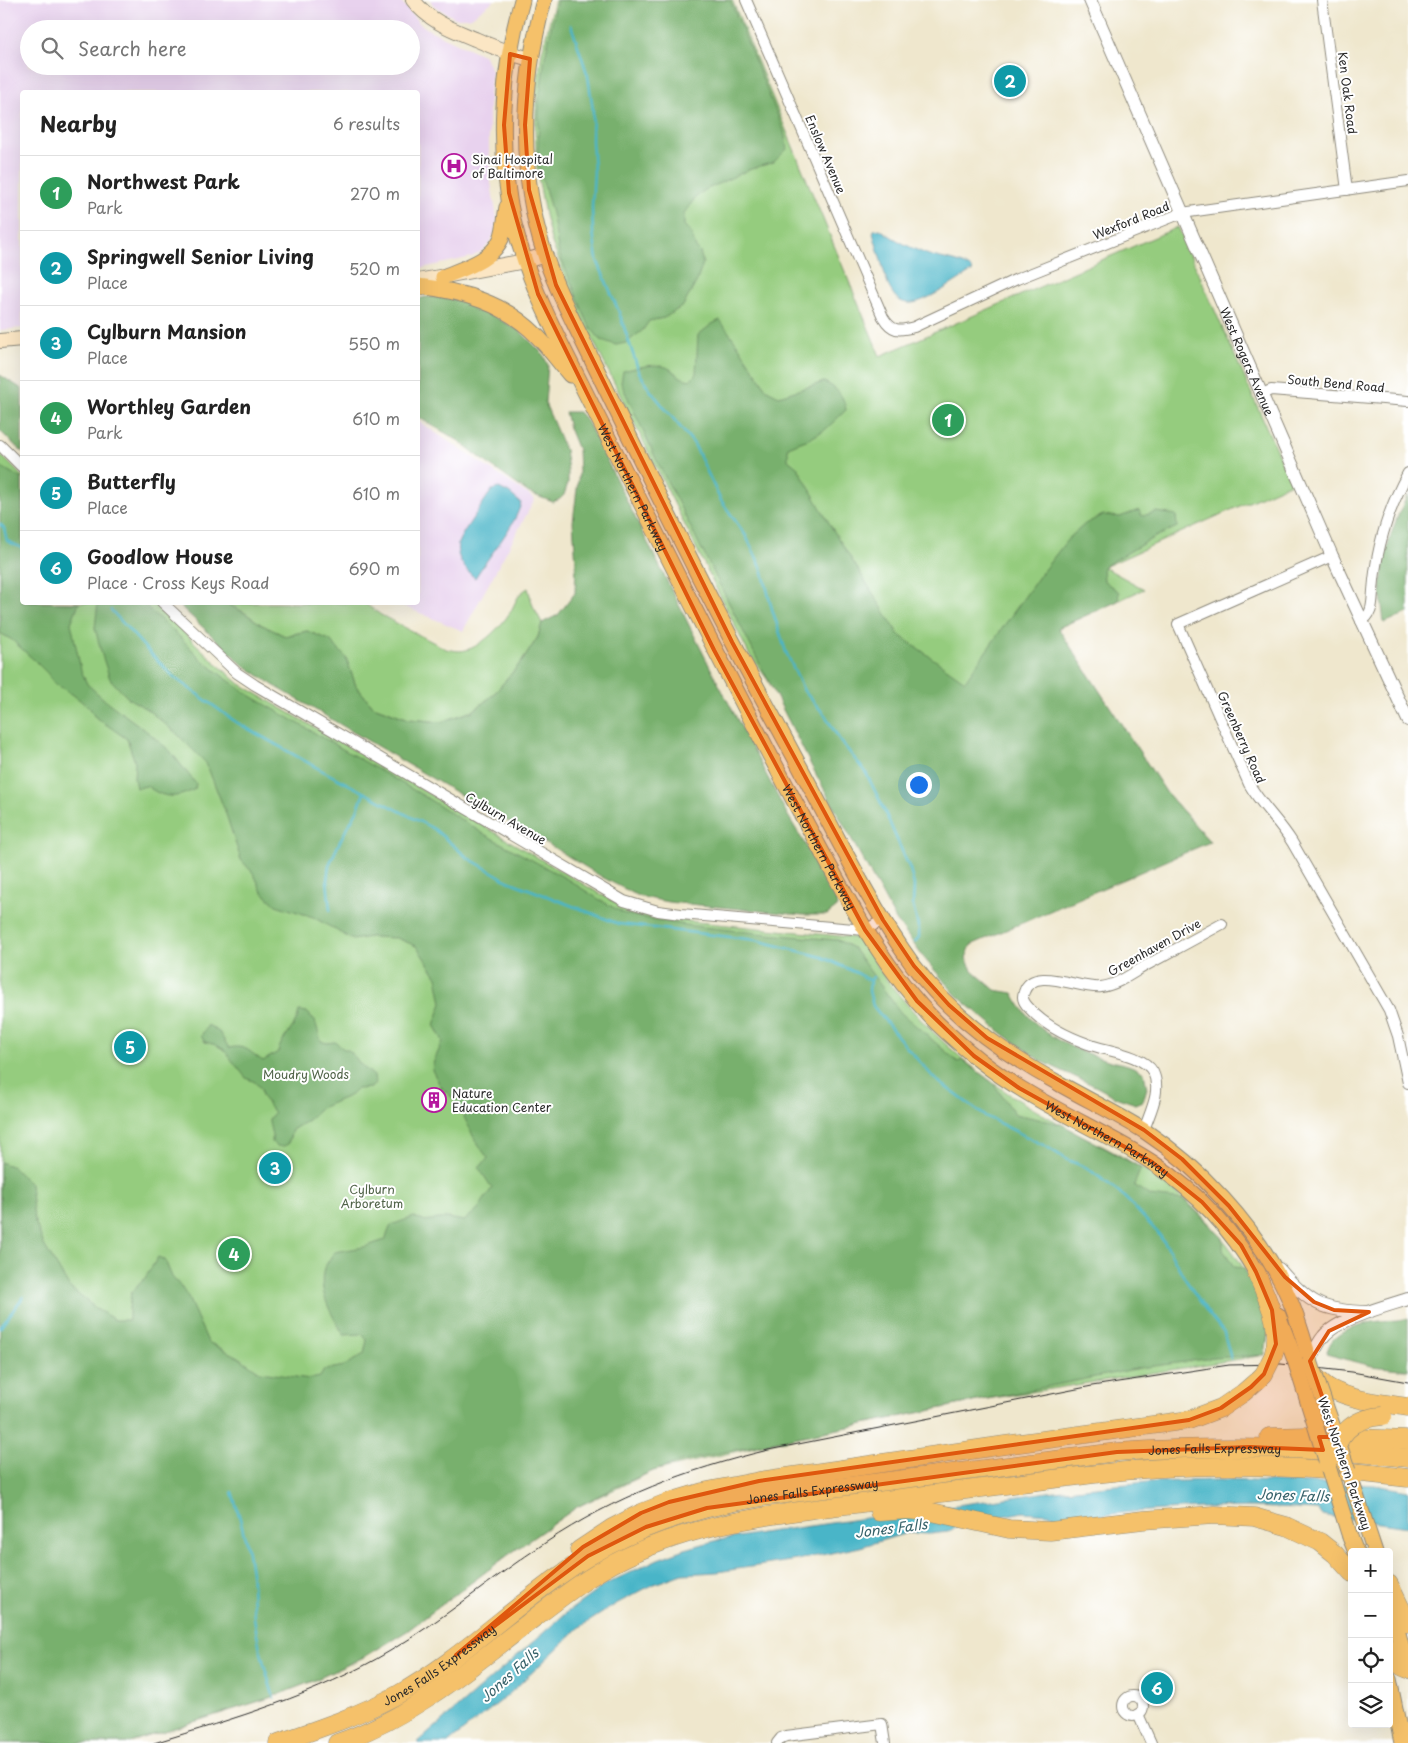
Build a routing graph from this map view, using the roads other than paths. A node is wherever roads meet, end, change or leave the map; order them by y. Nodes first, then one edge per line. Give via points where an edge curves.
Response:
1 (413, 0) edge
2 (522, 0) edge
3 (544, 0) edge
4 (746, 0) edge
5 (1090, 0) edge
6 (1322, 0) edge
7 (510, 54) junction
8 (530, 60) junction
9 (1408, 181) edge
10 (1347, 190) junction
11 (508, 193) junction
12 (1182, 213) junction
13 (544, 255) junction
14 (525, 261) junction
15 (443, 277) junction
16 (420, 281) edge
17 (420, 286) edge
18 (883, 317) joint
19 (20, 339) edge
20 (0, 341) edge
21 (1262, 394) junction
22 (589, 400) junction
23 (1408, 401) edge
24 (0, 445) edge
25 (20, 465) edge
26 (1408, 472) edge
27 (1332, 556) junction
28 (165, 605) edge
29 (1361, 621) junction
30 (1408, 720) edge
31 (883, 920) junction
32 (1222, 924) dead end
33 (865, 930) junction
34 (1408, 1083) edge
35 (1144, 1130) junction
36 (1264, 1252) junction
37 (1256, 1272) junction
38 (1408, 1299) edge
39 (1369, 1312) junction
40 (1307, 1366) junction
41 (1408, 1407) edge
42 (1384, 1410) junction
43 (1408, 1418) edge
44 (1408, 1440) edge
45 (1338, 1442) junction
46 (1162, 1449) junction
47 (1408, 1458) edge
48 (1327, 1465) junction
49 (1408, 1478) edge
50 (766, 1516) junction
51 (1373, 1545) edge
52 (1354, 1548) edge
53 (1348, 1569) edge
54 (1393, 1592) edge
55 (1393, 1615) edge
56 (1408, 1622) edge
57 (456, 1654) junction
58 (1393, 1657) edge
59 (1408, 1669) edge
60 (1390, 1683) edge
61 (1138, 1714) dead end
62 (278, 1743) edge
63 (337, 1743) edge
64 (777, 1743) edge
65 (885, 1743) edge
66 (1151, 1743) edge
67 (1402, 1743) edge

1 - 7 main road via 425,14 441,24
2 - 7 main road, West Northern Parkway
3 - 8 main road, West Northern Parkway
4 - 18 street, Enslow Avenue
5 - 12 street, West Rogers Avenue
6 - 10 street, Ken Oak Road
7 - 8 main road
7 - 11 main road, West Northern Parkway via 504,125
8 - 13 main road, West Northern Parkway via 525,155 529,190
9 - 10 street, Wexford Road
10 - 12 street, Wexford Road
11 - 14 main road, West Northern Parkway
11 - 15 main road via 504,228 496,246 478,262
12 - 18 street, Wexford Road via 1018,279 914,327 899,330
12 - 21 street, West Rogers Avenue
13 - 14 main road
13 - 31 main road, West Northern Parkway via 577,330 732,642
14 - 15 main road
14 - 22 main road, West Northern Parkway via 554,331
15 - 16 main road
17 - 22 main road via 468,295 504,310 536,335
19 - 20 main road
21 - 23 street, South Bend Road via 1271,390
21 - 27 street, West Rogers Avenue
22 - 33 main road, West Northern Parkway via 740,701
24 - 25 street
26 - 29 street via 1379,548 1371,611
27 - 29 street, West Rogers Avenue
27 - 34 street, Greenberry Road via 1178,624 1248,784 1283,827 1389,1010
28 - 33 street, Cylburn Avenue via 237,673 255,685 624,901 681,914
29 - 30 street, West Rogers Avenue
31 - 33 street
31 - 35 main road, West Northern Parkway via 933,988 987,1038 1030,1067
32 - 35 street, Greenhaven Drive via 1114,984 1094,988 1049,978 1041,979 1024,991 1026,1004 1045,1024 1089,1045 1140,1060 1152,1071 1156,1097
33 - 37 main road, West Northern Parkway via 897,978 934,1020 974,1056 1019,1088 1109,1137 1168,1174 1220,1221 1241,1246
35 - 36 main road, West Northern Parkway via 1182,1159 1212,1188
36 - 39 street via 1285,1277 1319,1305 1338,1311
36 - 40 main road, West Northern Parkway via 1283,1284
37 - 40 main road, West Northern Parkway
37 - 57 highway, bridge via 1274,1318 1274,1354 1264,1374 1222,1408 1189,1420 759,1481 670,1502 612,1528 575,1552
38 - 39 street
39 - 40 street via 1325,1334
40 - 42 highway via 1329,1388
40 - 45 main road, West Northern Parkway, bridge
40 - 48 main road, West Northern Parkway, bridge
41 - 42 highway
42 - 43 highway
42 - 45 highway, bridge via 1356,1422
44 - 46 highway via 1273,1436
45 - 48 highway, bridge
45 - 51 main road, West Northern Parkway, bridge
46 - 47 highway, Jones Falls Expressway via 1250,1447
46 - 57 highway, Jones Falls Expressway via 1081,1455 762,1498 674,1517 588,1556
48 - 52 main road, West Northern Parkway, bridge
49 - 50 highway, Jones Falls Expressway via 1277,1467 1163,1468 1083,1475
50 - 53 highway via 907,1510 942,1513 1009,1529 1063,1530 1151,1519 1254,1517 1286,1526 1320,1542
50 - 63 highway, Jones Falls Expressway via 681,1535 624,1558 569,1591 436,1693 374,1728
54 - 56 highway
55 - 59 main road
57 - 62 highway, Jones Falls Expressway via 397,1694 336,1723
58 - 59 highway
60 - 67 main road
61 - 66 street
64 - 65 street via 786,1736 882,1724

